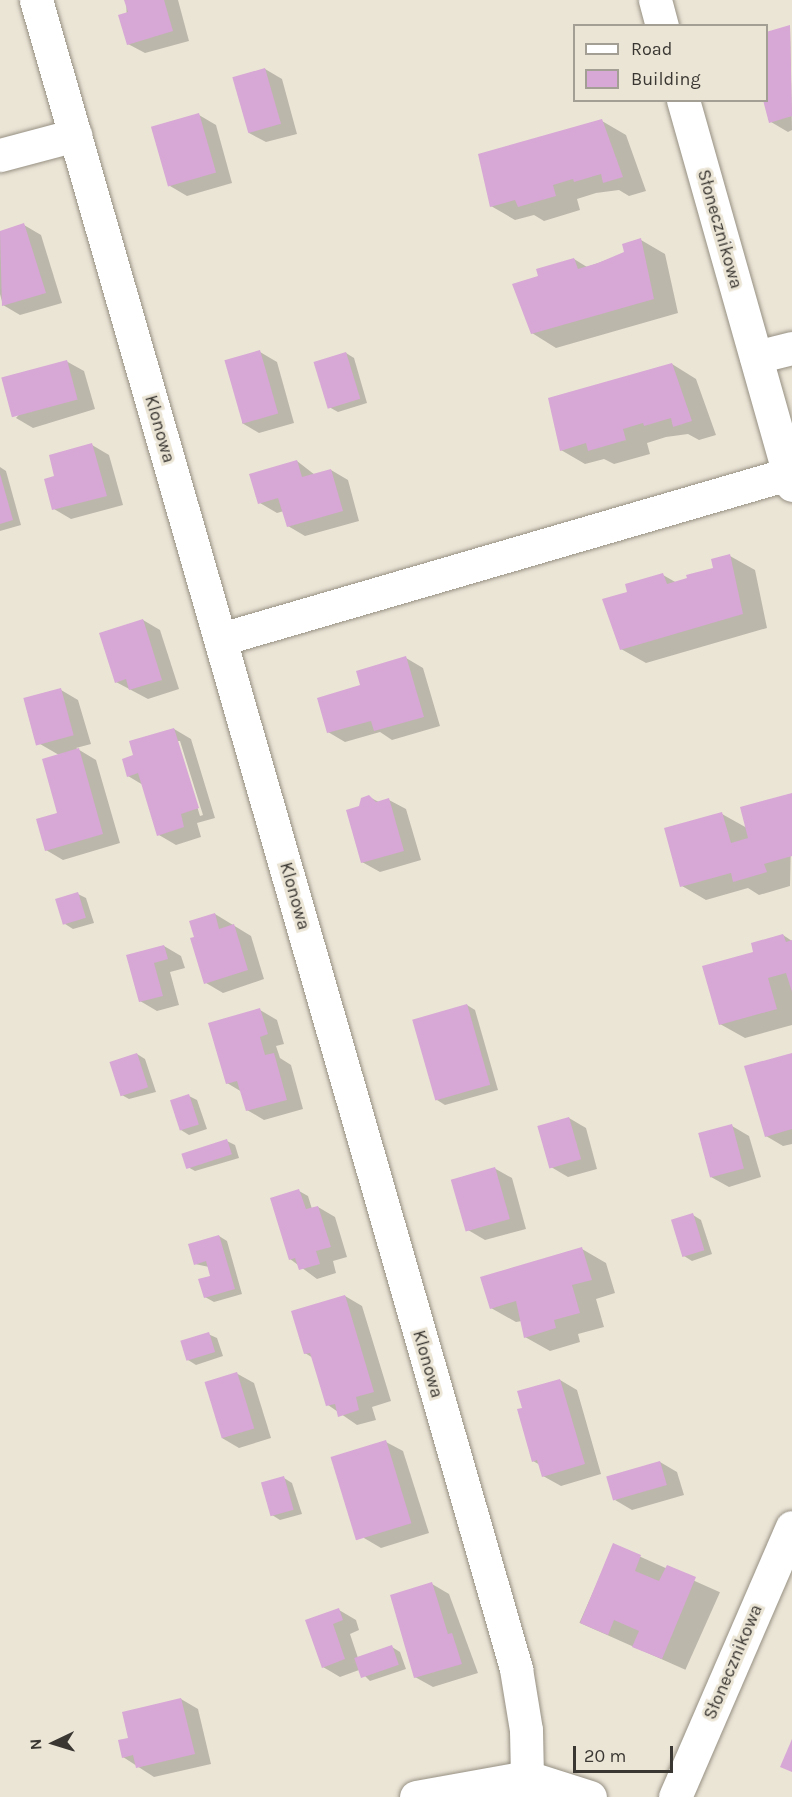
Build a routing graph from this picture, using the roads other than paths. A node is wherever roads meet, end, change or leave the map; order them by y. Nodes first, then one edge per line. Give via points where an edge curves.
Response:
1 (36, 0) edge
2 (655, 0) edge
3 (661, 24) edge
4 (684, 102) edge
5 (75, 135) junction
6 (0, 155) edge
7 (792, 348) edge
8 (756, 357) junction
9 (790, 480) edge
10 (221, 639) junction
11 (792, 1527) edge
12 (525, 1787) edge
13 (416, 1797) edge
14 (590, 1797) edge
15 (675, 1797) edge

1 - 5 street, Klonowa
2 - 3 street
4 - 8 street, Słonecznikowa
5 - 6 street
5 - 10 street, Klonowa
7 - 8 street
8 - 9 street, Słonecznikowa
9 - 10 street
10 - 12 street, Klonowa via 516,1669 526,1730
11 - 15 street, Słonecznikowa
12 - 13 street
12 - 14 street

